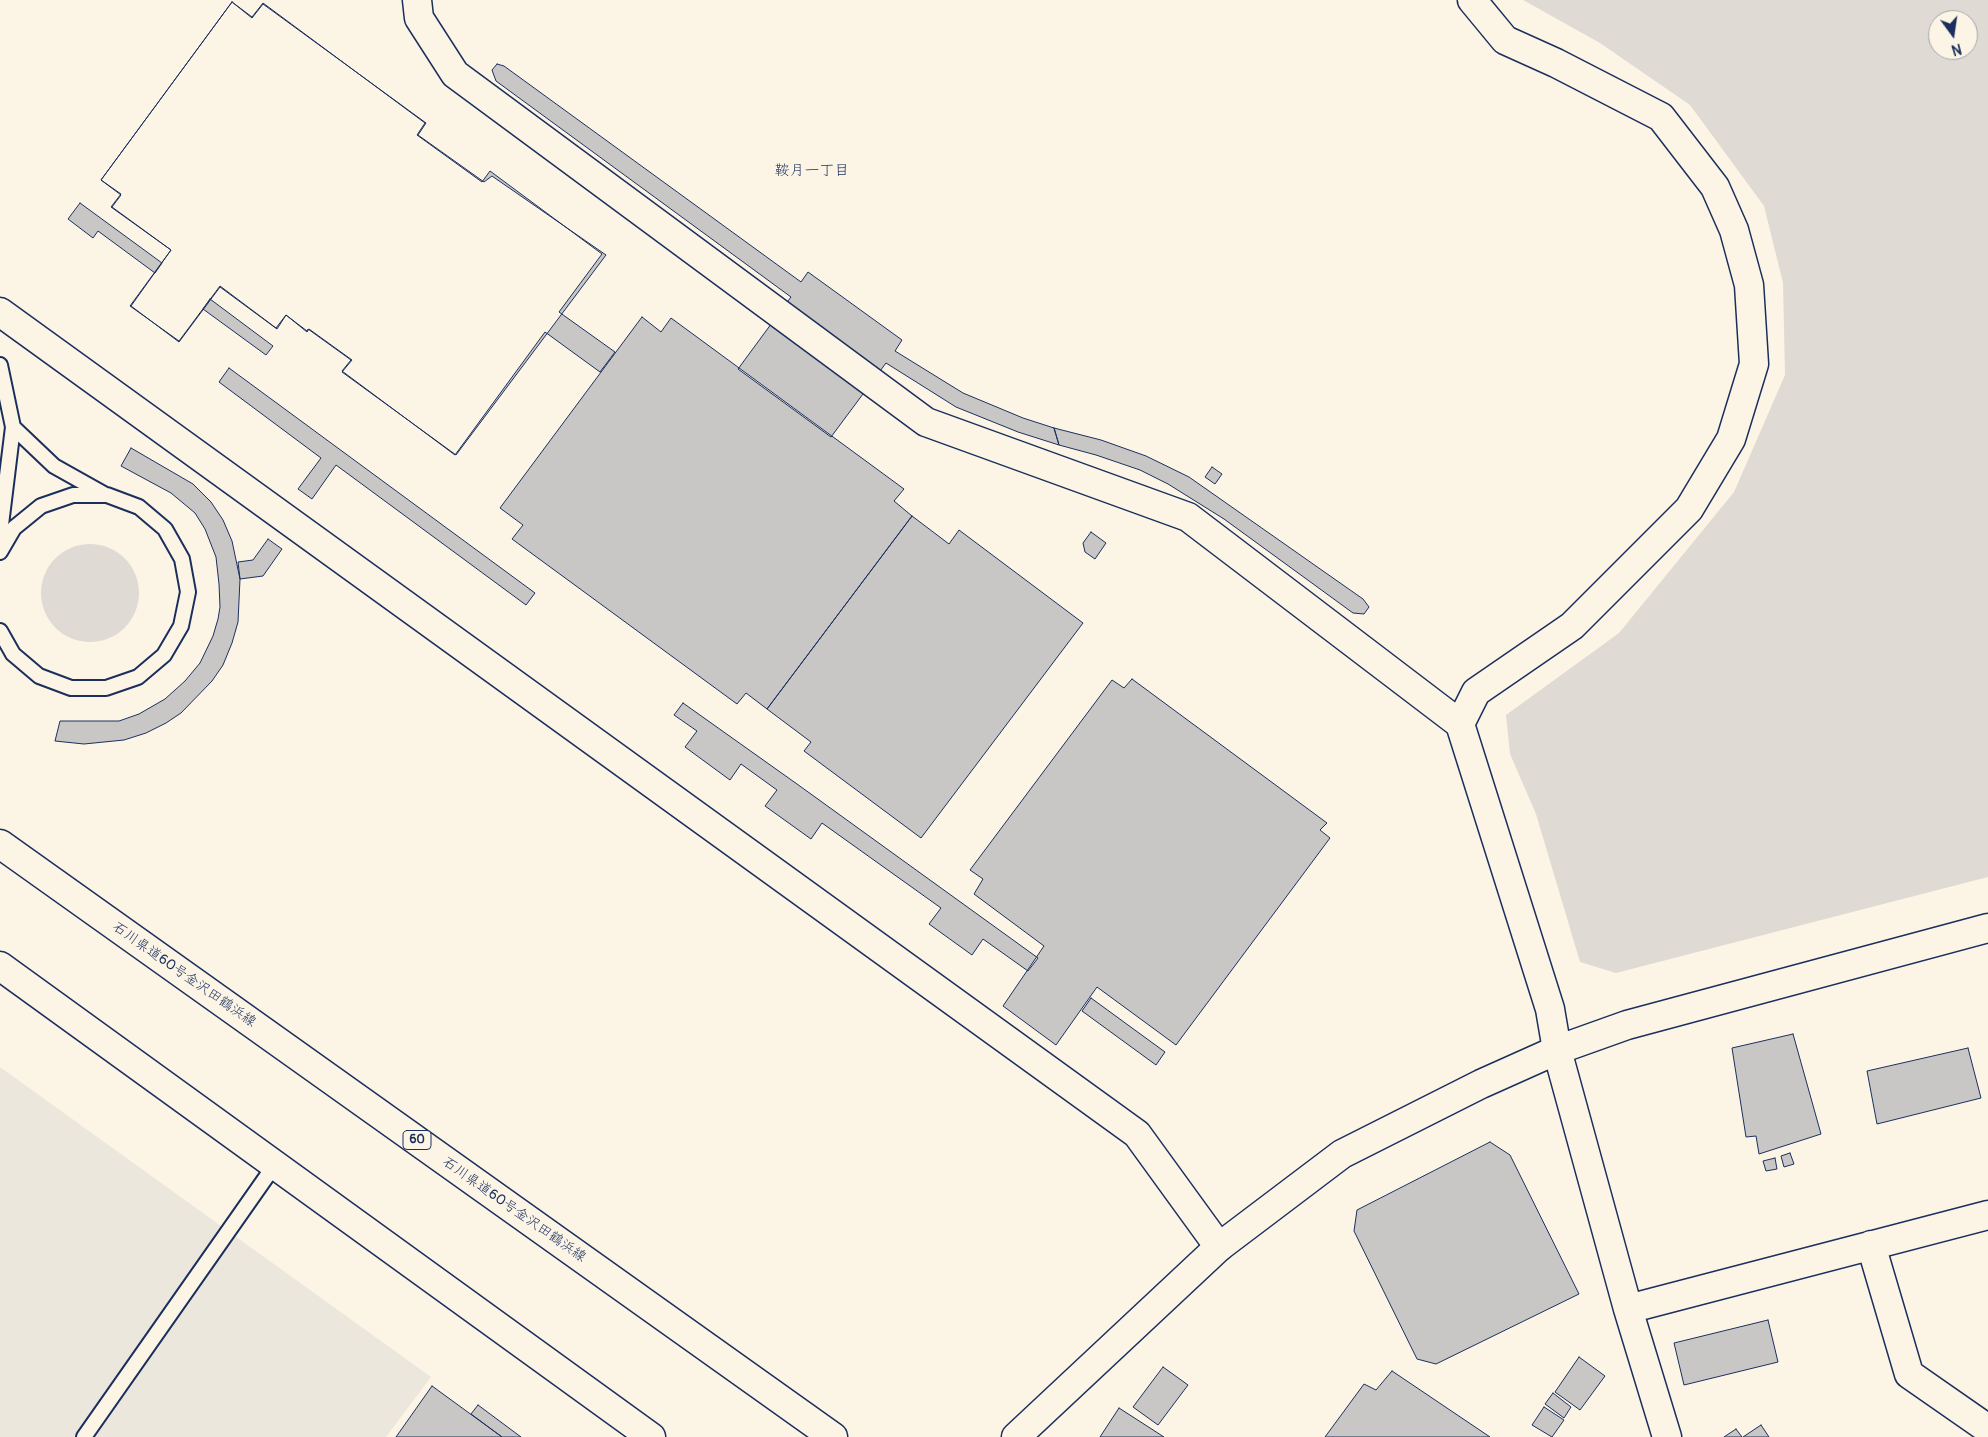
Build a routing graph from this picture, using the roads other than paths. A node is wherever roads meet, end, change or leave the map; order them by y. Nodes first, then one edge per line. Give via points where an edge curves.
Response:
1 (417, 0) edge
2 (1472, 0) edge
3 (0, 312) edge
4 (0, 365) edge
5 (13, 427) junction
6 (107, 495) junction
7 (0, 533) edge
8 (0, 552) edge
9 (0, 631) edge
10 (6, 654) edge
11 (1460, 724) junction
12 (0, 844) edge
13 (1988, 928) edge
14 (0, 966) edge
15 (1557, 1050) junction
16 (274, 1166) junction
17 (1988, 1216) edge
18 (1871, 1245) junction
19 (1219, 1246) junction
20 (1628, 1309) junction
21 (1988, 1429) edge
22 (84, 1437) edge
23 (651, 1437) edge
24 (833, 1437) edge
25 (1016, 1437) edge
26 (1668, 1437) edge

1 - 11 street via 419,18 455,74 926,422 1188,517
2 - 11 street via 1505,40 1660,117 1715,187 1734,230 1748,286 1754,364 1731,439 1689,509 1572,626 1476,692
3 - 19 street via 1137,1134
4 - 5 lane
5 - 6 lane via 54,466
5 - 7 lane
6 - 8 lane via 73,495 41,506 14,528
6 - 10 lane via 139,507 165,529 182,559 188,592 181,626 164,655 138,677 106,688 71,688 39,676
9 - 10 lane
11 - 15 street via 1550,1009
12 - 24 street, 石川県道60号金沢田鶴浜線 / 60
13 - 15 street via 1626,1025
14 - 16 street
15 - 19 street via 1342,1154
15 - 20 street
16 - 22 lane
16 - 23 street
17 - 18 street
18 - 20 street
18 - 21 street via 1909,1374
19 - 25 street
20 - 26 street

